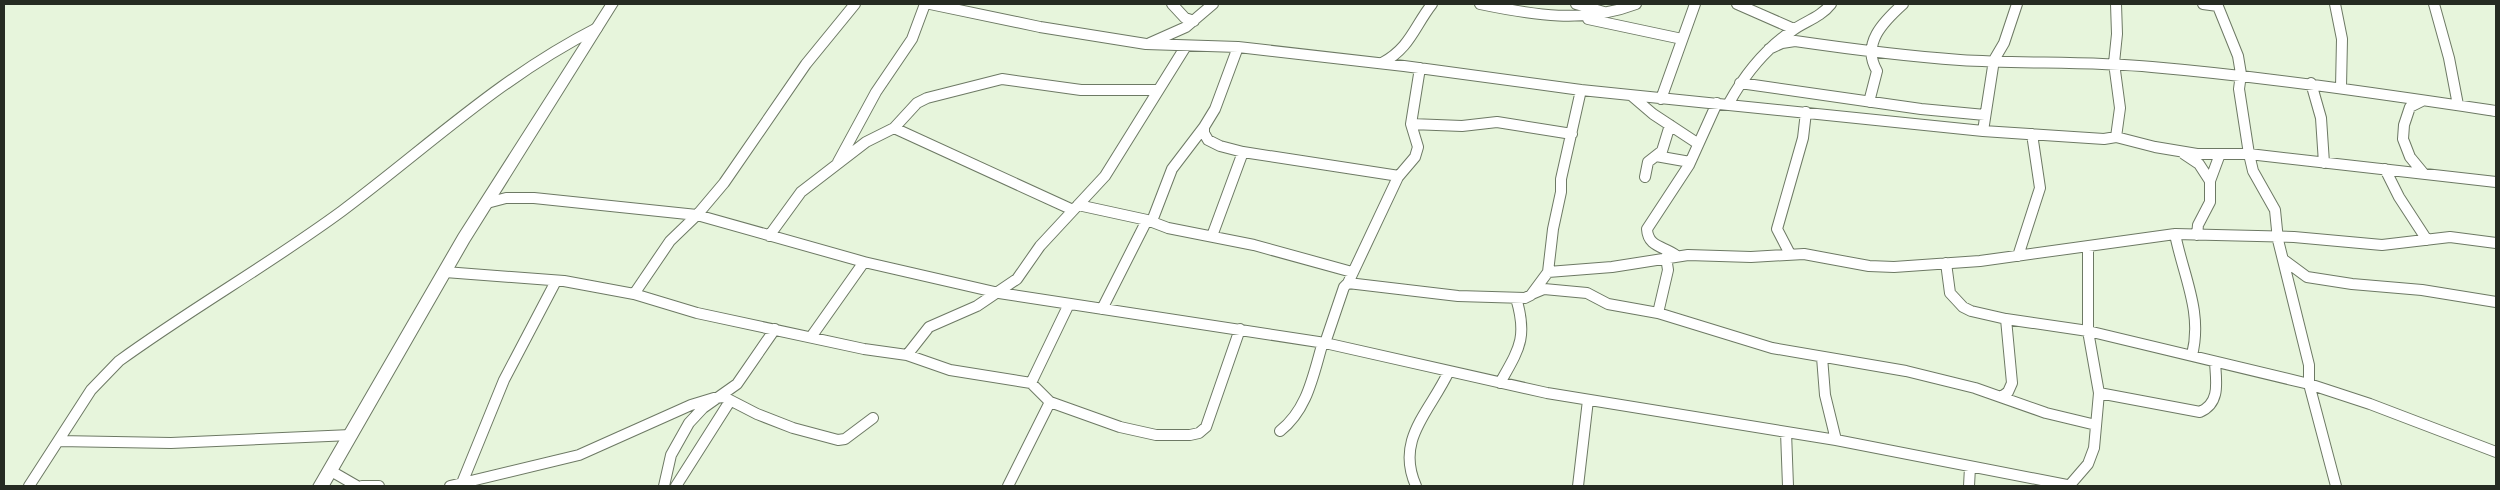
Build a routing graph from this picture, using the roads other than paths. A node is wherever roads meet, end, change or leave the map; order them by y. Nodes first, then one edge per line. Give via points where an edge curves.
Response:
1 (612, 4) edge
2 (855, 4) edge
3 (925, 4) edge
4 (930, 4) edge
5 (1172, 4) edge
6 (1213, 4) edge
7 (1432, 4) edge
8 (1480, 4) edge
9 (1576, 4) edge
10 (1636, 4) edge
11 (1695, 4) edge
12 (1737, 4) edge
13 (1831, 4) edge
14 (1903, 4) edge
15 (2017, 4) edge
16 (2116, 4) edge
17 (2203, 4) edge
18 (2335, 4) edge
19 (2434, 4) edge
20 (2217, 5) edge
21 (1609, 12) junction
22 (1579, 18) junction
23 (1194, 21) junction
24 (597, 28) junction
25 (1794, 29) junction
26 (1682, 39) junction
27 (1146, 44) junction
28 (1186, 46) junction
29 (1238, 47) junction
30 (1769, 49) junction
31 (1868, 52) junction
32 (1994, 60) junction
33 (1382, 63) junction
34 (2114, 63) junction
35 (1420, 68) junction
36 (2241, 76) junction
37 (2312, 83) junction
38 (1740, 84) junction
39 (2341, 87) junction
40 (1157, 90) junction
41 (1581, 90) junction
42 (1632, 96) junction
43 (1660, 99) junction
44 (2422, 101) junction
45 (1717, 102) junction
46 (1869, 102) junction
47 (1729, 103) junction
48 (2458, 106) junction
49 (1806, 112) junction
50 (2495, 112) edge
51 (1985, 115) junction
52 (1411, 124) junction
53 (1670, 125) junction
54 (1204, 127) junction
55 (894, 128) junction
56 (1983, 131) junction
57 (1572, 134) junction
58 (2032, 134) junction
59 (2116, 137) junction
60 (1697, 143) junction
61 (1243, 152) junction
62 (2181, 152) junction
63 (2220, 154) junction
64 (2249, 154) junction
65 (1656, 156) junction
66 (1690, 162) junction
67 (837, 163) junction
68 (2324, 163) junction
69 (2385, 169) junction
70 (2424, 174) junction
71 (1399, 176) junction
72 (1645, 177) dead end
73 (2210, 181) junction
74 (2496, 182) edge
75 (487, 203) junction
76 (1076, 207) junction
77 (697, 215) junction
78 (1150, 220) junction
79 (2175, 234) junction
80 (2197, 235) junction
81 (769, 236) junction
82 (1212, 236) junction
83 (2277, 236) junction
84 (2428, 240) junction
85 (2496, 244) edge
86 (2088, 246) junction
87 (1790, 254) junction
88 (2018, 256) junction
89 (1672, 257) junction
90 (2284, 260) junction
91 (864, 262) junction
92 (1946, 263) junction
93 (445, 272) junction
94 (1352, 272) junction
95 (1548, 272) junction
96 (556, 281) junction
97 (1348, 283) junction
98 (999, 293) junction
99 (634, 294) junction
100 (1531, 295) junction
101 (1516, 298) junction
102 (2496, 302) edge
103 (1069, 304) junction
104 (1102, 309) junction
105 (1658, 313) junction
106 (2006, 319) junction
107 (1240, 329) junction
108 (775, 330) junction
109 (2088, 332) junction
110 (810, 337) junction
111 (1324, 343) junction
112 (907, 355) junction
113 (2192, 355) junction
114 (1822, 358) junction
115 (2215, 362) junction
116 (1449, 371) junction
117 (1031, 383) junction
118 (1500, 383) junction
119 (2309, 384) junction
120 (2099, 393) junction
121 (2002, 397) junction
122 (727, 399) junction
123 (1588, 400) junction
124 (1050, 402) junction
125 (873, 418) dead end
126 (2096, 425) junction
127 (1280, 430) dead end
128 (1786, 432) junction
129 (351, 435) junction
130 (1836, 440) junction
131 (58, 441) junction
132 (2496, 452) edge
133 (1970, 467) junction
134 (331, 471) junction
135 (462, 483) junction
136 (29, 486) edge
137 (321, 486) edge
138 (357, 486) edge
139 (362, 486) edge
140 (379, 486) edge
141 (450, 486) edge
142 (664, 486) edge
143 (676, 486) edge
144 (1008, 486) edge
145 (1416, 486) edge
146 (1578, 486) edge
147 (1788, 486) edge
148 (1969, 486) edge
149 (2070, 486) edge
150 (2336, 486) edge

1 - 24 street
2 - 77 street via 806,64 724,183
3 - 67 street via 908,46 876,92
4 - 27 street via 1040,27
5 - 23 street via 1185,18
6 - 23 street
7 - 33 street via 1398,56
8 - 22 street
9 - 21 street
10 - 21 street
11 - 26 street
12 - 25 street
13 - 25 street via 1826,12
14 - 31 street via 1886,20
15 - 32 street via 2004,43
16 - 34 street
17 - 20 street
18 - 39 street via 2342,39
19 - 48 street via 2450,58
20 - 36 street via 2232,38
21 - 22 street
22 - 26 street
23 - 27 street
24 - 75 street
24 - 131 street via 525,69 479,100 354,202 119,360 98,381
25 - 30 street
26 - 43 street
27 - 28 street
28 - 29 street
28 - 40 street
29 - 33 street
29 - 54 street via 1215,109
30 - 31 street via 1796,41
30 - 38 street
31 - 32 street
31 - 46 street via 1870,63 1877,71
32 - 34 street
32 - 51 street
33 - 35 street
34 - 36 street
34 - 59 street via 2120,108
35 - 41 street
35 - 52 street
36 - 37 street
36 - 64 street via 2238,83
37 - 39 street
37 - 68 street via 2321,118
38 - 46 street
38 - 47 street
39 - 44 street
40 - 55 street via 1081,90 1002,79 943,93 917,103
40 - 76 street via 1132,137 1105,176
41 - 42 street
41 - 57 street
42 - 43 street
42 - 53 street
43 - 45 street
44 - 48 street
44 - 70 street via 2410,107 2404,126 2404,144 2406,154
45 - 47 street
45 - 60 street
46 - 51 street
47 - 49 street
48 - 50 street
49 - 56 street
49 - 87 street via 1803,138 1777,229
51 - 56 street
52 - 57 street via 1462,126 1497,122
52 - 71 street via 1418,147 1415,157
53 - 60 street
53 - 65 street via 1662,151
54 - 61 street via 1208,140
54 - 78 street via 1172,169
55 - 67 street via 866,142
55 - 76 street
56 - 58 street
57 - 95 street via 1561,179
58 - 59 street
58 - 88 street via 2040,188
59 - 62 street
60 - 66 street
61 - 71 street
61 - 82 street
62 - 63 street
62 - 73 street via 2199,164
63 - 64 street
63 - 73 street
64 - 68 street
64 - 83 street via 2253,171 2273,203
65 - 66 street
65 - 72 street via 1648,162
66 - 89 street via 1646,234 1652,244
67 - 81 street via 802,192
68 - 69 street
69 - 70 street
69 - 84 street
70 - 74 street
71 - 94 street
73 - 80 street via 2210,202 2198,225
75 - 77 street via 506,198 534,198
75 - 93 street
76 - 78 street
76 - 98 street via 1040,246 1017,279
77 - 81 street
77 - 99 street via 670,241
78 - 82 street via 1168,228
78 - 104 street
79 - 80 street
79 - 86 street
79 - 113 street via 2198,322 2197,343
80 - 83 street
81 - 91 street
82 - 94 street
83 - 84 street via 2382,245
83 - 90 street
84 - 85 street via 2450,237
86 - 88 street
86 - 109 street
87 - 89 street
87 - 92 street via 1816,255 1869,266
88 - 92 street
89 - 95 street via 1612,267
89 - 105 street
90 - 102 street via 2307,276
90 - 119 street via 2309,365
91 - 98 street
91 - 110 street
92 - 106 street via 1950,293 1963,307
93 - 96 street
93 - 129 street
94 - 97 street
95 - 100 street
96 - 99 street
96 - 135 street via 519,347
97 - 101 street via 1458,296
97 - 111 street
98 - 103 street
98 - 112 street via 930,327
99 - 108 street via 698,313
100 - 101 street
100 - 105 street via 1544,289 1579,291 1613,305
101 - 118 street via 1521,314 1521,346
103 - 104 street
103 - 117 street
104 - 107 street
105 - 114 street via 1772,348
106 - 109 street
106 - 121 street via 2012,383
107 - 111 street
107 - 124 street via 1209,421 1199,433 1170,436 1137,431
108 - 110 street
108 - 122 street
109 - 113 street
109 - 120 street
110 - 112 street
111 - 116 street
111 - 127 street via 1306,398 1294,420
112 - 117 street via 950,370
113 - 115 street
114 - 121 street via 1887,366
114 - 130 street via 1825,395
115 - 119 street
115 - 120 street via 2214,403 2208,410 2200,412
116 - 118 street
116 - 145 street via 1412,438 1407,471
117 - 124 street
118 - 123 street
119 - 132 street
119 - 150 street
120 - 126 street
121 - 126 street via 2046,413
122 - 125 street via 793,428 840,440
122 - 135 street via 691,405 579,455
122 - 142 street via 701,409 692,418 666,466
122 - 143 street
123 - 128 street
123 - 146 street
124 - 144 street
126 - 149 street via 2094,448 2088,464
128 - 130 street
128 - 147 street
129 - 131 street via 171,443
129 - 134 street
130 - 133 street
131 - 136 street
133 - 148 street
133 - 149 street
134 - 137 street
134 - 138 street
135 - 141 street
139 - 140 street

